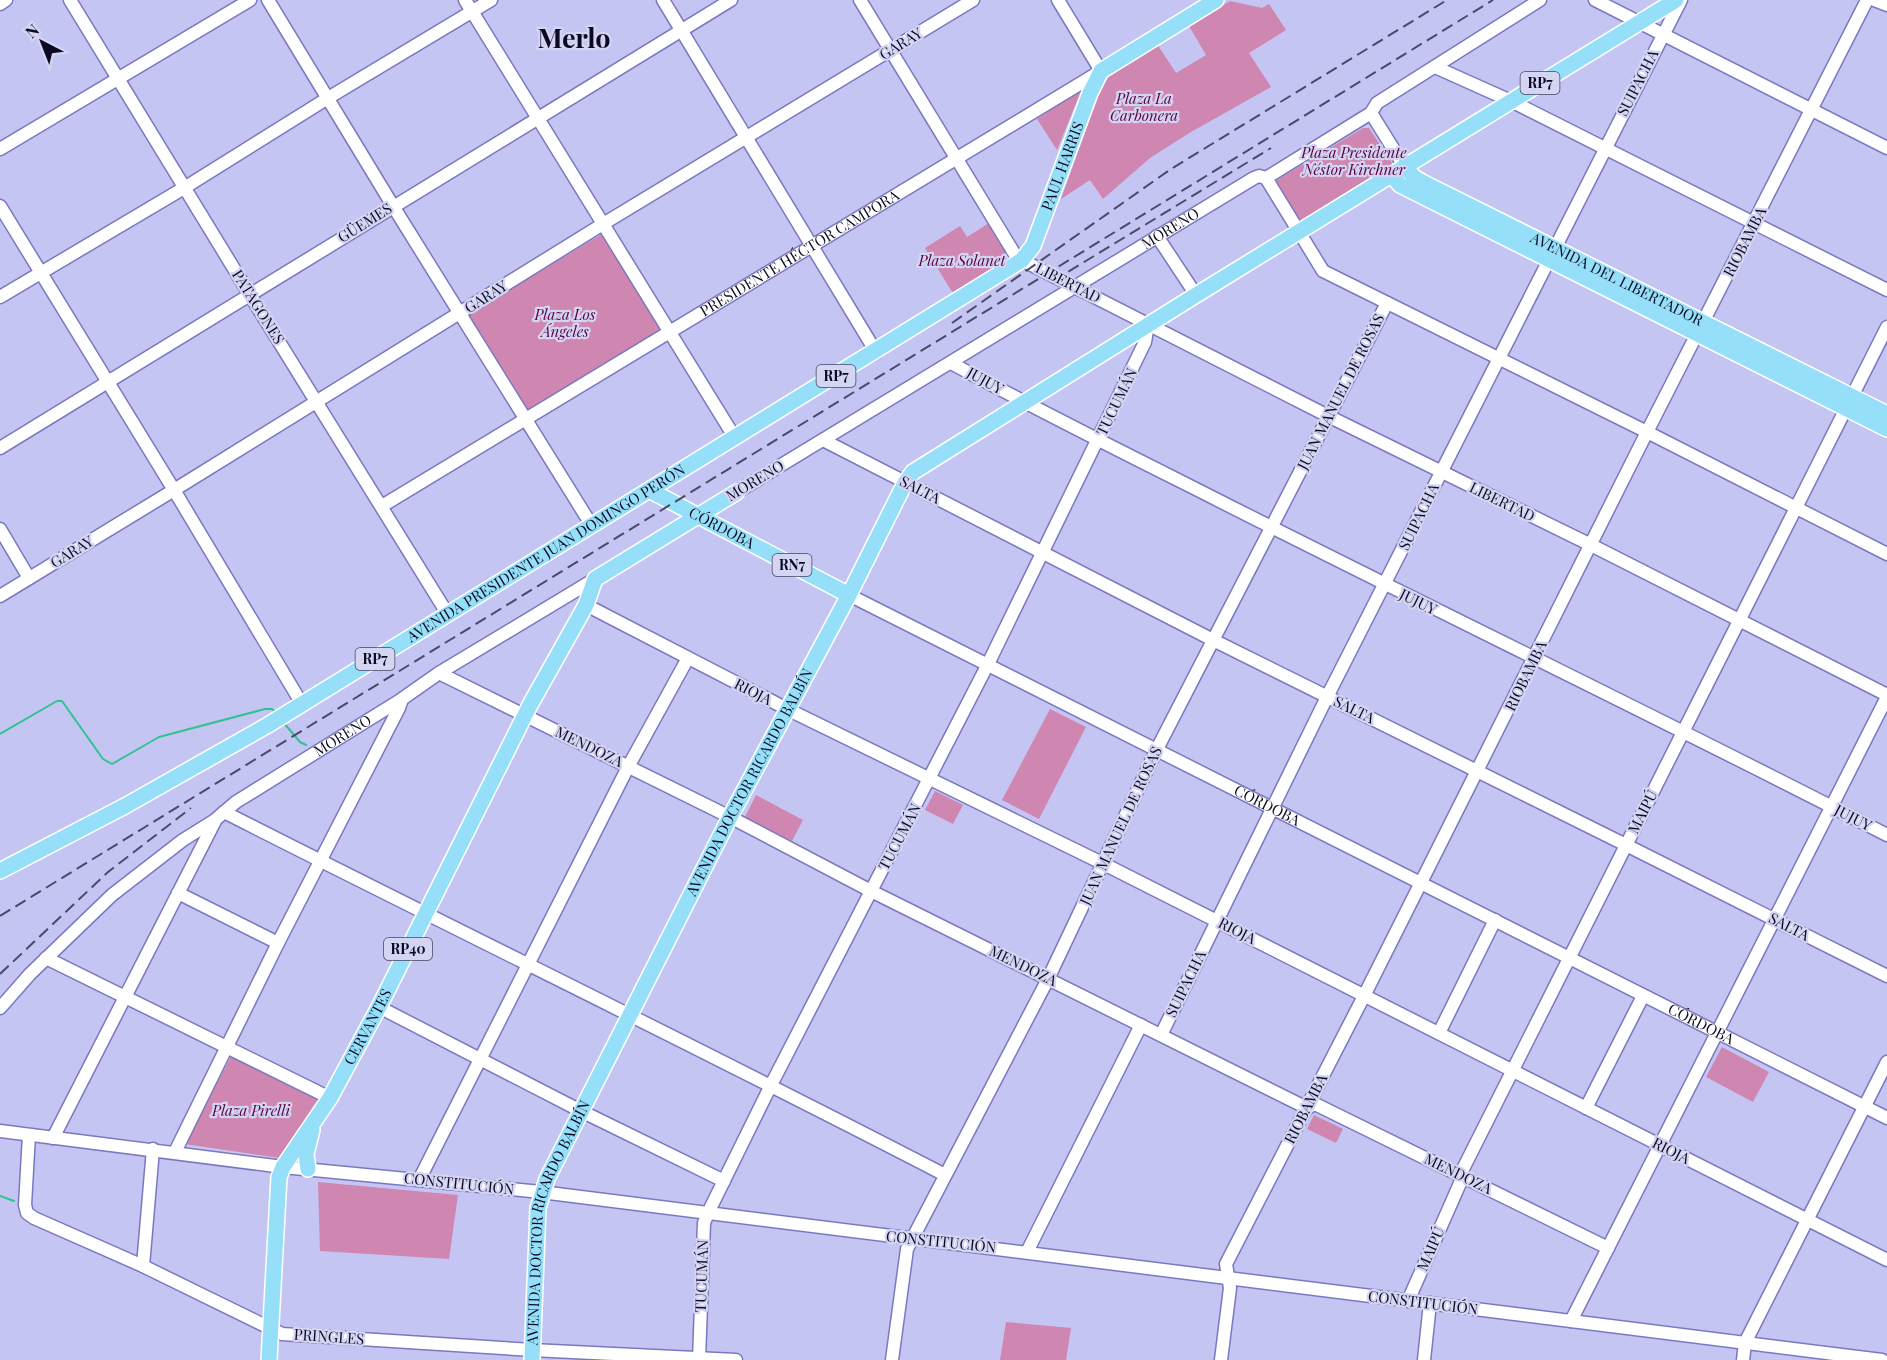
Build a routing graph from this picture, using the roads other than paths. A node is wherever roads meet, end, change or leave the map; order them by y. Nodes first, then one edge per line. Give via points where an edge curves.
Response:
1 (6, 0) edge
2 (70, 0) edge
3 (250, 0) edge
4 (268, 0) edge
5 (465, 0) edge
6 (491, 0) edge
7 (663, 0) edge
8 (731, 0) edge
9 (860, 0) edge
10 (973, 0) edge
11 (1058, 0) edge
12 (1216, 0) edge
13 (1540, 0) edge
14 (1595, 0) edge
15 (1676, 0) edge
16 (1681, 0) edge
17 (1867, 0) edge
18 (1874, 0) edge
19 (0, 4) edge
20 (1887, 5) edge
21 (472, 12) junction
22 (1638, 24) junction
23 (682, 30) junction
24 (1662, 35) junction
25 (891, 50) junction
26 (1436, 67) junction
27 (1101, 71) junction
28 (118, 79) junction
29 (328, 98) junction
30 (1511, 101) junction
31 (1812, 111) junction
32 (1371, 114) junction
33 (537, 119) junction
34 (746, 137) junction
35 (1605, 148) junction
36 (1887, 148) edge
37 (0, 149) edge
38 (957, 159) junction
39 (1398, 170) junction
40 (1266, 178) junction
41 (184, 188) junction
42 (0, 206) edge
43 (393, 206) junction
44 (1755, 223) junction
45 (603, 224) junction
46 (1299, 232) junction
47 (1157, 236) junction
48 (813, 246) junction
49 (1553, 254) junction
50 (1022, 260) junction
51 (40, 272) junction
52 (1075, 286) junction
53 (1887, 290) edge
54 (250, 295) junction
55 (1196, 295) junction
56 (0, 297) edge
57 (1387, 303) junction
58 (459, 314) junction
59 (1148, 325) junction
60 (1887, 327) edge
61 (1700, 328) junction
62 (670, 332) junction
63 (876, 352) junction
64 (1499, 359) junction
65 (951, 363) junction
66 (107, 383) junction
67 (316, 401) junction
68 (1023, 402) junction
69 (1849, 403) junction
70 (1887, 414) edge
71 (1328, 416) junction
72 (527, 420) junction
73 (1887, 429) edge
74 (1647, 432) junction
75 (735, 438) junction
76 (823, 440) junction
77 (1098, 440) junction
78 (0, 448) edge
79 (1441, 473) junction
80 (905, 483) junction
81 (174, 490) junction
82 (649, 490) junction
83 (737, 492) junction
84 (382, 506) junction
85 (1796, 507) junction
86 (699, 516) junction
87 (592, 526) junction
88 (1272, 528) junction
89 (0, 529) edge
90 (734, 534) junction
91 (1591, 545) junction
92 (1042, 552) junction
93 (1887, 554) edge
94 (29, 578) junction
95 (595, 579) junction
96 (1385, 586) junction
97 (849, 595) junction
98 (0, 596) edge
99 (586, 605) junction
100 (447, 614) junction
101 (1739, 620) junction
102 (1213, 640) junction
103 (688, 658) junction
104 (1534, 658) junction
105 (988, 664) junction
106 (439, 673) junction
107 (1887, 696) edge
108 (1327, 697) junction
109 (402, 699) junction
110 (303, 704) junction
111 (789, 710) junction
112 (525, 715) junction
113 (1683, 732) junction
114 (1156, 751) junction
115 (628, 767) junction
116 (1478, 771) junction
117 (930, 779) junction
118 (1831, 807) junction
119 (1273, 808) junction
120 (220, 816) junction
121 (730, 817) junction
122 (1887, 835) edge
123 (1626, 845) junction
124 (320, 861) junction
125 (1104, 864) junction
126 (0, 871) edge
127 (1421, 883) junction
128 (871, 891) junction
129 (178, 893) junction
130 (426, 914) junction
131 (1774, 919) junction
132 (1495, 920) junction
133 (1217, 921) junction
134 (278, 943) junction
135 (46, 958) junction
136 (1569, 958) junction
137 (527, 965) junction
138 (1887, 976) edge
139 (1048, 979) junction
140 (1364, 996) junction
141 (1643, 996) junction
142 (125, 997) junction
143 (379, 1007) junction
144 (0, 1008) edge
145 (630, 1014) junction
146 (1141, 1025) junction
147 (1718, 1032) junction
148 (1439, 1033) junction
149 (1161, 1035) junction
150 (227, 1047) junction
151 (480, 1059) junction
152 (1887, 1062) edge
153 (1512, 1070) junction
154 (771, 1085) junction
155 (330, 1098) junction
156 (1864, 1107) junction
157 (1307, 1108) junction
158 (1586, 1108) junction
159 (581, 1111) junction
160 (1887, 1118) edge
161 (314, 1121) junction
162 (0, 1131) edge
163 (29, 1135) junction
164 (53, 1138) junction
165 (1660, 1145) junction
166 (153, 1149) junction
167 (175, 1152) junction
168 (283, 1167) junction
169 (308, 1169) junction
170 (945, 1175) junction
171 (1460, 1175) junction
172 (419, 1180) junction
173 (724, 1181) junction
174 (541, 1192) junction
175 (708, 1213) junction
176 (1807, 1220) junction
177 (912, 1239) junction
178 (1608, 1248) junction
179 (1027, 1252) junction
180 (1887, 1260) edge
181 (143, 1266) junction
182 (1227, 1278) junction
183 (1408, 1301) junction
184 (1430, 1303) junction
185 (1571, 1321) junction
186 (271, 1329) junction
187 (1745, 1343) junction
188 (532, 1355) edge
189 (700, 1359) edge
190 (269, 1360) edge
191 (736, 1360) edge
192 (892, 1360) edge
193 (1221, 1360) edge
194 (1424, 1360) edge
195 (1743, 1360) edge
196 (1882, 1360) edge

1 - 19 street
2 - 28 street, PATAGONES
3 - 28 street
4 - 29 street
5 - 21 street
6 - 21 street
7 - 23 street
8 - 23 street, GÜEMES
9 - 25 street
10 - 25 street, GARAY
11 - 27 street
12 - 27 main road, PRESIDENTE HÉCTOR CAMPORA
13 - 26 street, MORENO
14 - 22 street
15 - 22 main road, RP7
16 - 24 street, SUIPACHA
17 - 31 street, RIOBAMBA
18 - 20 street
21 - 29 street
21 - 33 street
22 - 24 street
22 - 30 main road, RP7
23 - 33 street, GÜEMES
23 - 34 street
24 - 31 street
24 - 35 street, SUIPACHA
25 - 34 street, GARAY
25 - 38 street
26 - 30 street
26 - 32 street, MORENO via 1375,104
27 - 38 street, PRESIDENTE HÉCTOR CAMPORA
27 - 50 main road, PAUL HARRIS via 1033,246
28 - 37 street
28 - 41 street, PATAGONES
29 - 41 street
29 - 43 street
30 - 35 street
30 - 39 main road, RP7
31 - 36 street
31 - 44 street, RIOBAMBA
32 - 39 street, AVENIDA DEL LIBERTADOR
32 - 40 street, MORENO
33 - 43 street, GÜEMES
33 - 45 street
34 - 45 street, GARAY
34 - 48 street
35 - 44 street
35 - 49 street, SUIPACHA
38 - 48 street, PRESIDENTE HÉCTOR CAMPORA
38 - 50 street
39 - 46 main road, RP7
39 - 49 main road, AVENIDA DEL LIBERTADOR
40 - 46 street
40 - 47 street, MORENO via 1254,178
41 - 51 street
41 - 54 street, PATAGONES
42 - 51 street
43 - 54 street, GÜEMES
43 - 58 street
44 - 53 street
44 - 61 street, RIOBAMBA
45 - 58 street, GARAY
45 - 62 street
46 - 55 main road, RP7
46 - 57 street via 1323,272
47 - 52 street, MORENO
47 - 55 street
48 - 62 street, PRESIDENTE HÉCTOR CAMPORA
48 - 63 street
49 - 61 main road, AVENIDA DEL LIBERTADOR
49 - 64 street, SUIPACHA
50 - 52 street, LIBERTAD
50 - 63 main road, AVENIDA PRESIDENTE JUAN DOMINGO PERÓN / RP7
51 - 56 street
51 - 66 street
52 - 59 street, LIBERTAD
52 - 65 street, MORENO
54 - 66 street, GÜEMES
54 - 67 street, PATAGONES
55 - 59 main road, RP7
57 - 64 street
57 - 71 street, JUAN MANUEL DE ROSAS
58 - 67 street, GARAY
58 - 72 street
59 - 68 main road, AVENIDA DOCTOR RICARDO BALBÍN / RP7
59 - 71 street, LIBERTAD
59 - 77 street, TUCUMÁN via 1146,342
60 - 69 street, MAIPÚ
61 - 69 main road, AVENIDA DEL LIBERTADOR
61 - 74 street, RIOBAMBA
62 - 72 street, PRESIDENTE HÉCTOR CAMPORA
62 - 75 street
63 - 75 main road, AVENIDA PRESIDENTE JUAN DOMINGO PERÓN / RP7
64 - 74 street
64 - 79 street, SUIPACHA
65 - 68 street, JUJUY
65 - 76 street, MORENO
66 - 78 street, GÜEMES
66 - 81 street
67 - 81 street, GARAY
67 - 84 street, PATAGONES
68 - 77 street, JUJUY
68 - 80 main road, AVENIDA DOCTOR RICARDO BALBÍN / RP7 via 920,467
69 - 70 main road, AVENIDA DEL LIBERTADOR
69 - 73 main road, AVENIDA DEL LIBERTADOR
69 - 85 street, MAIPÚ
71 - 79 street, LIBERTAD
71 - 88 street, JUAN MANUEL DE ROSAS
72 - 84 street, PRESIDENTE HÉCTOR CAMPORA
72 - 87 street
74 - 85 street
74 - 91 street, RIOBAMBA
75 - 82 main road, AVENIDA PRESIDENTE JUAN DOMINGO PERÓN / RP7
76 - 80 street, SALTA
76 - 83 street, MORENO
77 - 88 street, JUJUY
77 - 92 street, TUCUMÁN
79 - 91 street, LIBERTAD
79 - 96 street, SUIPACHA
80 - 92 street, SALTA
80 - 97 main road, AVENIDA DOCTOR RICARDO BALBÍN / RP7
81 - 94 street, GARAY
81 - 110 street
82 - 86 main road, CÓRDOBA / RN7
82 - 87 main road, AVENIDA PRESIDENTE JUAN DOMINGO PERÓN / RP7
83 - 86 main road, MORENO
83 - 90 main road via 728,502 725,514 727,526
84 - 100 street, PATAGONES
85 - 93 street
85 - 101 street, MAIPÚ
86 - 90 main road, CÓRDOBA / RN7
86 - 95 main road, MORENO
87 - 100 main road, AVENIDA PRESIDENTE JUAN DOMINGO PERÓN / RP7
88 - 96 street, JUJUY
88 - 102 street, JUAN MANUEL DE ROSAS
89 - 94 street
90 - 97 main road, CÓRDOBA / RN7
91 - 101 street, LIBERTAD
91 - 104 street, RIOBAMBA
92 - 102 street, SALTA
92 - 105 street, TUCUMÁN
94 - 98 street, GARAY
95 - 99 main road, CERVANTES / RP40
95 - 106 street, MORENO
96 - 104 street, JUJUY
96 - 108 street, SUIPACHA
97 - 105 street, CÓRDOBA
97 - 111 main road, AVENIDA DOCTOR RICARDO BALBÍN
99 - 103 street, RIOJA
99 - 112 main road, CERVANTES / RP40
100 - 110 main road, AVENIDA PRESIDENTE JUAN DOMINGO PERÓN / RP7
101 - 107 street, LIBERTAD
101 - 113 street, MAIPÚ
102 - 108 street, SALTA
102 - 114 street, JUAN MANUEL DE ROSAS
103 - 111 street, RIOJA
103 - 115 street
104 - 113 street, JUJUY
104 - 116 street, RIOBAMBA
105 - 114 street, CÓRDOBA
105 - 117 street, TUCUMÁN
106 - 109 street, MORENO
106 - 112 street, MENDOZA
107 - 118 street
108 - 116 street, SALTA
108 - 119 street, SUIPACHA
109 - 120 street, MORENO via 236,802
109 - 124 street
110 - 126 main road, AVENIDA PRESIDENTE JUAN DOMINGO PERÓN / RP7 via 125,806
111 - 117 street, RIOJA
111 - 121 main road, AVENIDA DOCTOR RICARDO BALBÍN
112 - 115 street, MENDOZA
112 - 130 main road, CERVANTES / RP40
113 - 118 street, JUJUY
113 - 123 street, MAIPÚ
114 - 119 street, CÓRDOBA
114 - 125 street, JUAN MANUEL DE ROSAS
115 - 121 street, MENDOZA
115 - 137 street
116 - 123 street, SALTA
116 - 127 street, RIOBAMBA
117 - 125 street, RIOJA
117 - 128 street, TUCUMÁN
118 - 122 street, JUJUY
118 - 131 street
119 - 127 street, CÓRDOBA
119 - 133 street, SUIPACHA
120 - 124 street
120 - 129 street
120 - 135 street, MORENO via 112,895
121 - 128 street, MENDOZA
121 - 145 main road, AVENIDA DOCTOR RICARDO BALBÍN
123 - 131 street, SALTA
123 - 136 street, MAIPÚ
124 - 130 street
124 - 134 street
125 - 133 street, RIOJA
125 - 139 street, JUAN MANUEL DE ROSAS
127 - 132 street, CÓRDOBA
127 - 140 street, RIOBAMBA
128 - 139 street, MENDOZA
128 - 154 street, TUCUMÁN
129 - 134 street
129 - 142 street
130 - 137 street
130 - 143 main road, CERVANTES / RP40
131 - 138 street, SALTA
131 - 147 street
132 - 136 street, CÓRDOBA
132 - 148 street
133 - 140 street, RIOJA
133 - 149 street, SUIPACHA
134 - 150 street
135 - 142 street
135 - 144 street, MORENO
136 - 141 street, CÓRDOBA
136 - 153 street, MAIPÚ
137 - 145 street
137 - 151 street
139 - 146 street, MENDOZA
139 - 170 street, JUAN MANUEL DE ROSAS
140 - 148 street, RIOJA
140 - 157 street, RIOBAMBA
141 - 147 street, CÓRDOBA
141 - 158 street
142 - 150 street
142 - 164 street
143 - 151 street
143 - 155 main road, CERVANTES / RP40
145 - 154 street
145 - 159 main road, AVENIDA DOCTOR RICARDO BALBÍN
146 - 149 street, MENDOZA
146 - 179 street
147 - 156 street, CÓRDOBA
147 - 165 street
148 - 153 street, RIOJA
149 - 157 street, MENDOZA
150 - 155 street
150 - 167 street
151 - 159 street
151 - 172 street
152 - 156 street
153 - 158 street, RIOJA
153 - 171 street, MAIPÚ
154 - 170 street
154 - 173 street, TUCUMÁN
155 - 161 main road, CERVANTES / RP40
156 - 160 street, CÓRDOBA
156 - 176 street
157 - 171 street, MENDOZA via 1315,1104
157 - 182 street, RIOBAMBA via 1226,1264
158 - 165 street, RIOJA
159 - 173 street
159 - 174 main road, AVENIDA DOCTOR RICARDO BALBÍN
161 - 168 main road, CERVANTES / RP40
161 - 169 main road via 306,1154
162 - 163 street, CONSTITUCIÓN
163 - 164 street, CONSTITUCIÓN
163 - 181 street, PRINGLES via 27,1212
164 - 166 street, CONSTITUCIÓN
165 - 176 street, RIOJA
165 - 178 street
166 - 167 street, CONSTITUCIÓN
166 - 181 street
167 - 168 street, CONSTITUCIÓN
168 - 169 street, CONSTITUCIÓN
168 - 186 main road, CERVANTES / RP40 via 279,1177
169 - 172 street, CONSTITUCIÓN
170 - 177 street, JUAN MANUEL DE ROSAS
171 - 178 street, MENDOZA
171 - 183 street, MAIPÚ via 1461,1181
172 - 174 street, CONSTITUCIÓN
173 - 175 street, TUCUMÁN
174 - 175 street, CONSTITUCIÓN
174 - 188 main road, AVENIDA DOCTOR RICARDO BALBÍN
175 - 177 street, CONSTITUCIÓN
175 - 189 street, TUCUMÁN via 704,1223
176 - 180 street, RIOJA
176 - 187 street
177 - 179 street, CONSTITUCIÓN
177 - 192 street, JUAN MANUEL DE ROSAS
178 - 185 street
179 - 182 street, CONSTITUCIÓN
181 - 186 street, PRINGLES
182 - 183 street, CONSTITUCIÓN
182 - 193 street, RIOBAMBA via 1230,1288
183 - 184 street, CONSTITUCIÓN
184 - 185 street, CONSTITUCIÓN
184 - 194 street
185 - 187 street, CONSTITUCIÓN
186 - 188 street, PRINGLES via 282,1334
186 - 190 main road, CERVANTES / RP40
187 - 195 street
187 - 196 street, CONSTITUCIÓN
188 - 189 street, PRINGLES
189 - 191 street, PRINGLES

